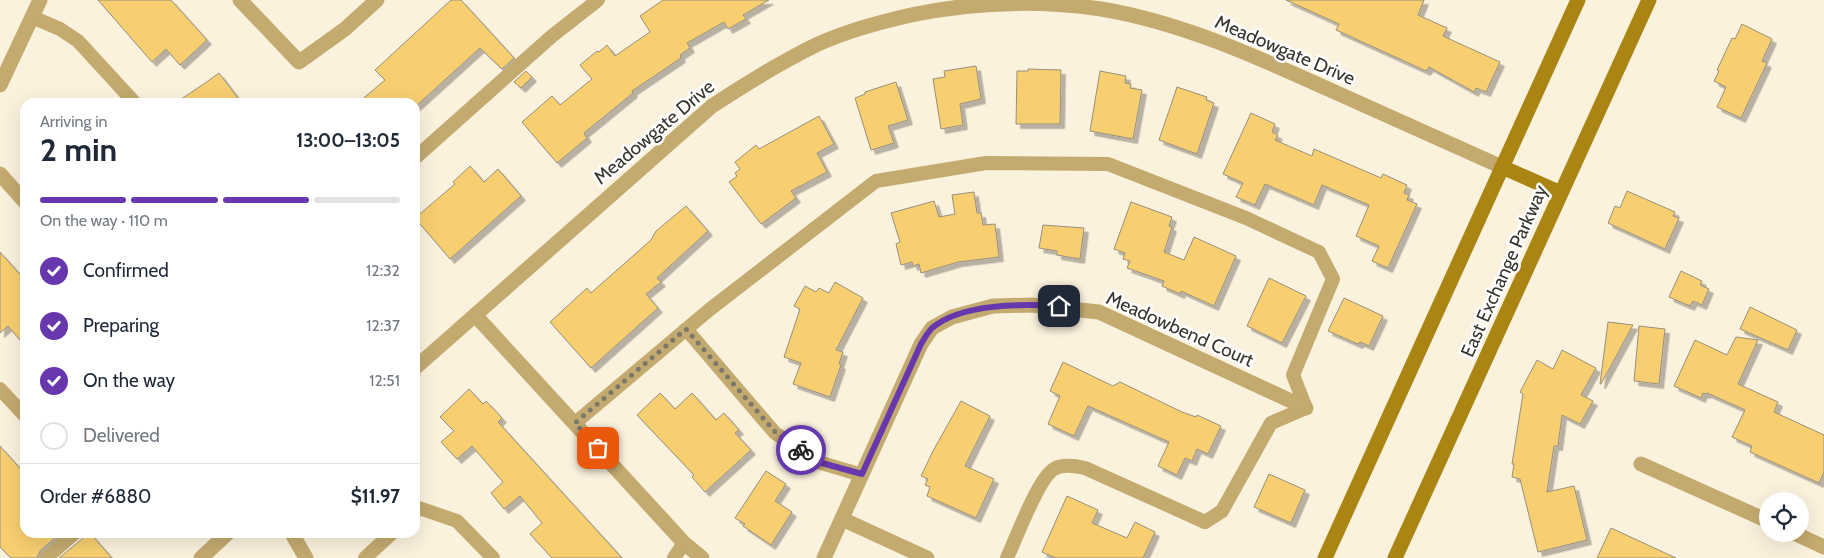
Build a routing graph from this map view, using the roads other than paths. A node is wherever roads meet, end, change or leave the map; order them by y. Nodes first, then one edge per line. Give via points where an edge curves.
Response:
1 (40, 0) edge
2 (240, 0) edge
3 (377, 0) edge
4 (598, 0) edge
5 (1578, 0) edge
6 (1649, 0) edge
7 (939, 4) edge
8 (32, 17) junction
9 (0, 85) edge
10 (130, 98) edge
11 (420, 154) edge
12 (1502, 167) junction
13 (0, 174) edge
14 (1561, 193) junction
15 (20, 196) edge
16 (475, 315) junction
17 (686, 329) junction
18 (420, 364) edge
19 (0, 389) edge
20 (1306, 408) junction
21 (20, 411) edge
22 (575, 423) junction
23 (1641, 464) dead end
24 (862, 474) junction
25 (420, 508) edge
26 (1759, 517) edge
27 (842, 519) junction
28 (69, 538) edge
29 (223, 538) edge
30 (294, 538) edge
31 (387, 538) edge
32 (1809, 540) edge
33 (684, 543) junction
34 (1824, 546) edge
35 (46, 558) edge
36 (201, 558) edge
37 (306, 558) edge
38 (365, 558) edge
39 (493, 558) edge
40 (674, 558) edge
41 (702, 558) edge
42 (824, 558) edge
43 (927, 558) edge
44 (1007, 558) edge
45 (1325, 558) edge
46 (1395, 558) edge

1 - 8 street
2 - 3 street via 298,62 346,28
4 - 11 lane via 552,36
5 - 12 main road
6 - 14 main road, East Exchange Parkway
7 - 12 street, Meadowgate Drive via 1047,3 1100,9 1153,21 1261,59
7 - 16 street, Meadowgate Drive via 820,43 764,71 712,106
8 - 9 street
8 - 10 lane via 78,41
12 - 14 main road
12 - 45 main road
13 - 15 street
14 - 46 main road, East Exchange Parkway
16 - 18 street, Meadowgate Drive
16 - 22 street
17 - 20 lane via 876,181 986,163 1108,164 1246,218 1320,252 1333,279 1293,375
17 - 22 lane
17 - 24 lane via 776,433 818,462
19 - 21 lane
20 - 24 street, Meadowbend Court via 1099,312 1041,306 993,306 952,317 932,328 921,344
20 - 44 lane via 1271,423 1222,510 1205,522 1085,468 1054,469 1040,485
22 - 33 street
23 - 26 street
24 - 27 street, Meadowbend Court
25 - 39 lane via 457,521
27 - 42 street, Meadowbend Court
27 - 43 street
28 - 35 lane
29 - 36 street
30 - 37 street
31 - 38 lane
32 - 34 street
33 - 40 lane
33 - 41 street

